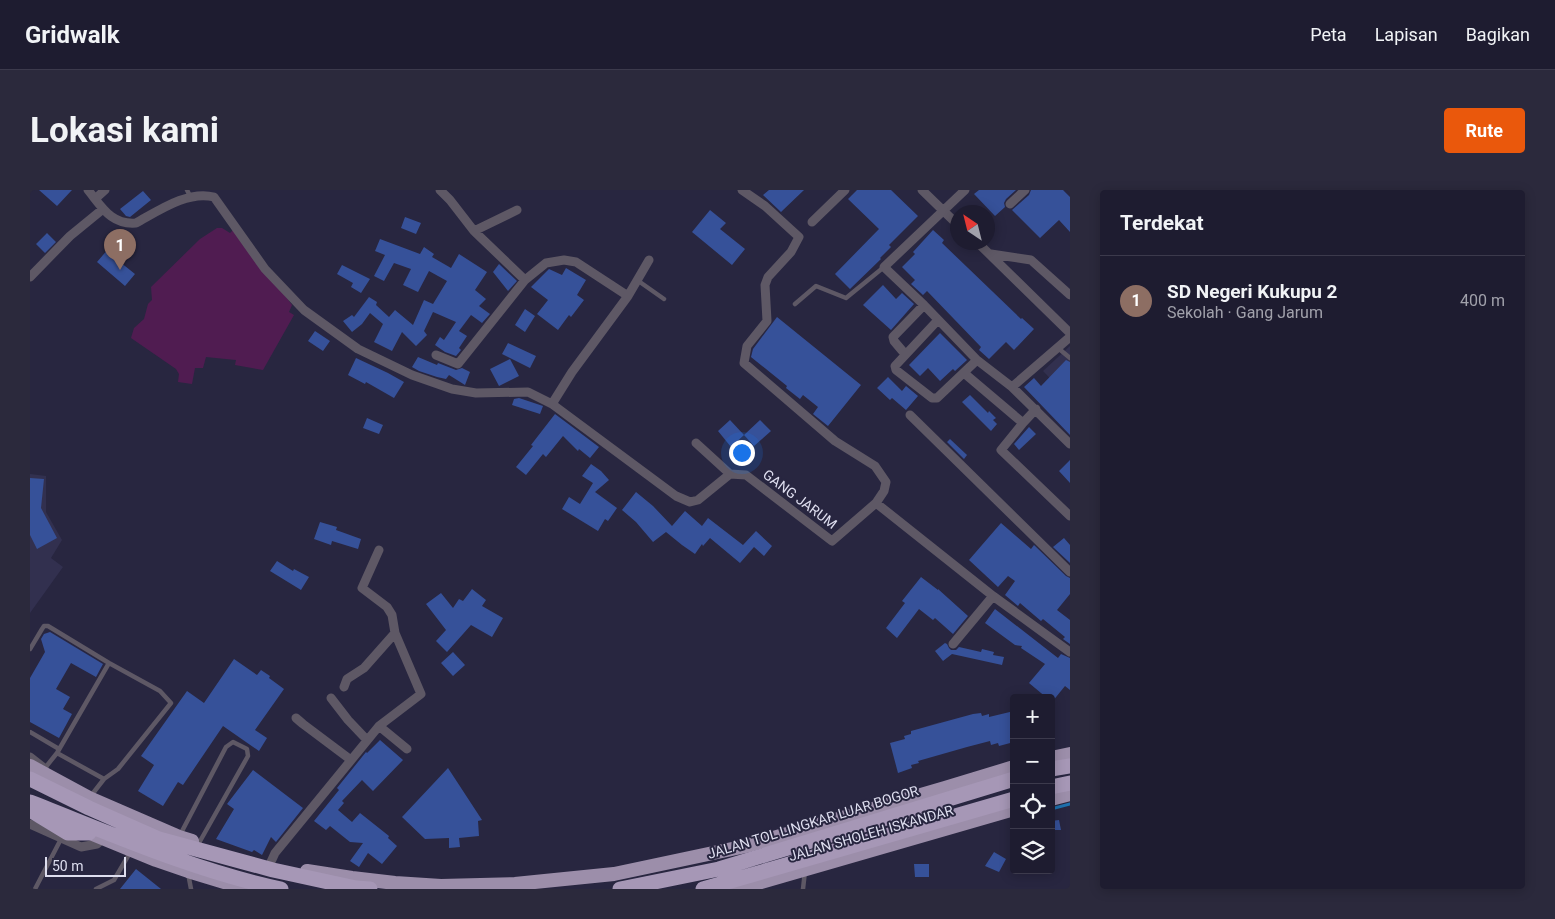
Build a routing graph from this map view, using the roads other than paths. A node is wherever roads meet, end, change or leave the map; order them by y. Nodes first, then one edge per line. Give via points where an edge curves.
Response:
1 (88, 190) edge
2 (105, 190) edge
3 (440, 190) edge
4 (742, 190) edge
5 (845, 190) edge
6 (922, 190) edge
7 (965, 190) edge
8 (1025, 190) edge
9 (188, 192) edge
10 (95, 199) junction
11 (1010, 204) dead end
12 (103, 209) junction
13 (517, 210) dead end
14 (942, 212) junction
15 (950, 218) edge
16 (812, 222) dead end
17 (474, 231) junction
18 (986, 250) edge
19 (991, 254) junction
20 (649, 260) dead end
21 (884, 267) junction
22 (30, 277) edge
23 (525, 280) junction
24 (637, 280) junction
25 (628, 296) junction
26 (1070, 296) edge
27 (664, 299) dead end
28 (795, 304) dead end
29 (924, 305) junction
30 (938, 320) junction
31 (1070, 335) edge
32 (1058, 348) junction
33 (905, 354) junction
34 (436, 355) dead end
35 (1070, 358) edge
36 (977, 360) junction
37 (964, 373) junction
38 (1012, 387) junction
39 (552, 404) junction
40 (1036, 409) junction
41 (910, 415) dead end
42 (1022, 423) junction
43 (696, 443) dead end
44 (1070, 444) edge
45 (730, 474) junction
46 (876, 503) junction
47 (1070, 516) edge
48 (379, 550) dead end
49 (1070, 572) edge
50 (992, 596) junction
51 (395, 633) junction
52 (953, 644) dead end
53 (30, 649) edge
54 (1070, 652) edge
55 (109, 663) junction
56 (344, 687) dead end
57 (331, 698) dead end
58 (296, 718) dead end
59 (379, 726) junction
60 (30, 732) edge
61 (367, 740) junction
62 (407, 749) dead end
63 (58, 751) junction
64 (1070, 754) edge
65 (30, 757) edge
66 (1055, 757) edge
67 (351, 760) junction
68 (30, 766) edge
69 (1070, 766) edge
70 (45, 768) junction
71 (1010, 768) edge
72 (1055, 769) edge
73 (30, 779) edge
74 (104, 779) junction
75 (1010, 780) edge
76 (58, 782) junction
77 (1070, 782) edge
78 (1055, 786) edge
79 (1070, 794) edge
80 (1055, 797) edge
81 (89, 798) junction
82 (1010, 800) edge
83 (30, 801) edge
84 (1010, 809) edge
85 (30, 810) edge
86 (30, 824) edge
87 (95, 836) junction
88 (179, 837) junction
89 (61, 839) junction
90 (199, 843) junction
91 (746, 846) junction
92 (132, 851) junction
93 (728, 851) junction
94 (270, 864) junction
95 (806, 869) junction
96 (188, 871) junction
97 (35, 889) edge
98 (96, 889) edge
99 (191, 889) edge
100 (247, 889) edge
101 (281, 889) edge
102 (370, 889) edge
103 (620, 889) edge
104 (703, 889) edge
105 (712, 889) edge
106 (736, 889) edge
107 (803, 889) edge

1 - 10 street
2 - 10 street
3 - 17 street
4 - 46 street via 799,237 791,252 768,277 765,285 767,321 747,346 744,363 835,441 876,466 886,482
5 - 16 street
6 - 14 street
7 - 14 street
8 - 11 street
9 - 12 street via 136,223 124,223
9 - 39 street via 214,197 265,269 304,310 358,348 412,375 452,389 476,394 528,392
10 - 12 street
12 - 22 street via 70,236
13 - 17 street
14 - 15 street
14 - 21 street
17 - 23 street
18 - 19 street
19 - 26 street via 1032,260
19 - 31 street
20 - 24 street
21 - 28 lane via 846,298 816,286
21 - 29 street
23 - 25 street via 546,263 564,260 576,262
23 - 34 street via 458,364
24 - 25 street
24 - 27 lane
25 - 39 street
29 - 30 street
29 - 33 street via 893,337
30 - 33 street
30 - 36 street
31 - 32 street
32 - 35 lane
32 - 38 street
33 - 37 street via 894,368 932,398 937,398
36 - 37 street
36 - 38 street
37 - 42 street
38 - 40 street
39 - 45 street via 676,496 690,502 698,500
40 - 42 street
40 - 44 street
41 - 49 street
42 - 47 street via 1001,450
43 - 45 street
45 - 46 street, GANG JARUM via 746,476 832,541
46 - 50 street
48 - 51 street via 362,588 387,607
50 - 52 street
50 - 54 street
51 - 56 street via 364,668 347,679
51 - 59 street via 422,694
53 - 55 lane via 44,626 48,626
55 - 63 lane
55 - 74 lane via 160,691 171,703 118,769
57 - 61 street
58 - 67 street
59 - 61 street
59 - 62 street
60 - 63 lane
61 - 67 street
63 - 70 lane
63 - 74 lane
64 - 66 highway
65 - 70 street
67 - 94 street via 275,853
68 - 76 highway, JALAN SHOLEH ISKANDAR
69 - 72 highway
70 - 76 street
71 - 91 highway, JALAN SHOLEH ISKANDAR
73 - 102 highway via 159,838 272,870
74 - 81 lane
75 - 103 highway, JALAN TOL LINGKAR LUAR BOGOR via 719,869
76 - 81 highway, JALAN SHOLEH ISKANDAR
77 - 78 highway
79 - 80 highway
81 - 88 highway, JALAN SHOLEH ISKANDAR
82 - 104 highway
83 - 87 highway
83 - 101 highway via 171,856 252,883
84 - 95 highway, JALAN SHOLEH ISKANDAR
85 - 87 highway via 68,833
86 - 89 street
87 - 89 street via 97,844 82,847
87 - 92 highway
88 - 90 highway, JALAN SHOLEH ISKANDAR
88 - 90 lane via 226,747 233,742 247,749 248,756
89 - 97 lane
90 - 94 highway, JALAN SHOLEH ISKANDAR
90 - 96 highway
91 - 93 highway, JALAN SHOLEH ISKANDAR
91 - 106 highway
92 - 96 highway
92 - 98 lane via 114,880
93 - 94 highway, JALAN SHOLEH ISKANDAR via 614,874 515,884 441,886 396,883
93 - 105 highway
95 - 106 highway, JALAN SHOLEH ISKANDAR
95 - 107 lane
96 - 99 lane
96 - 100 highway

